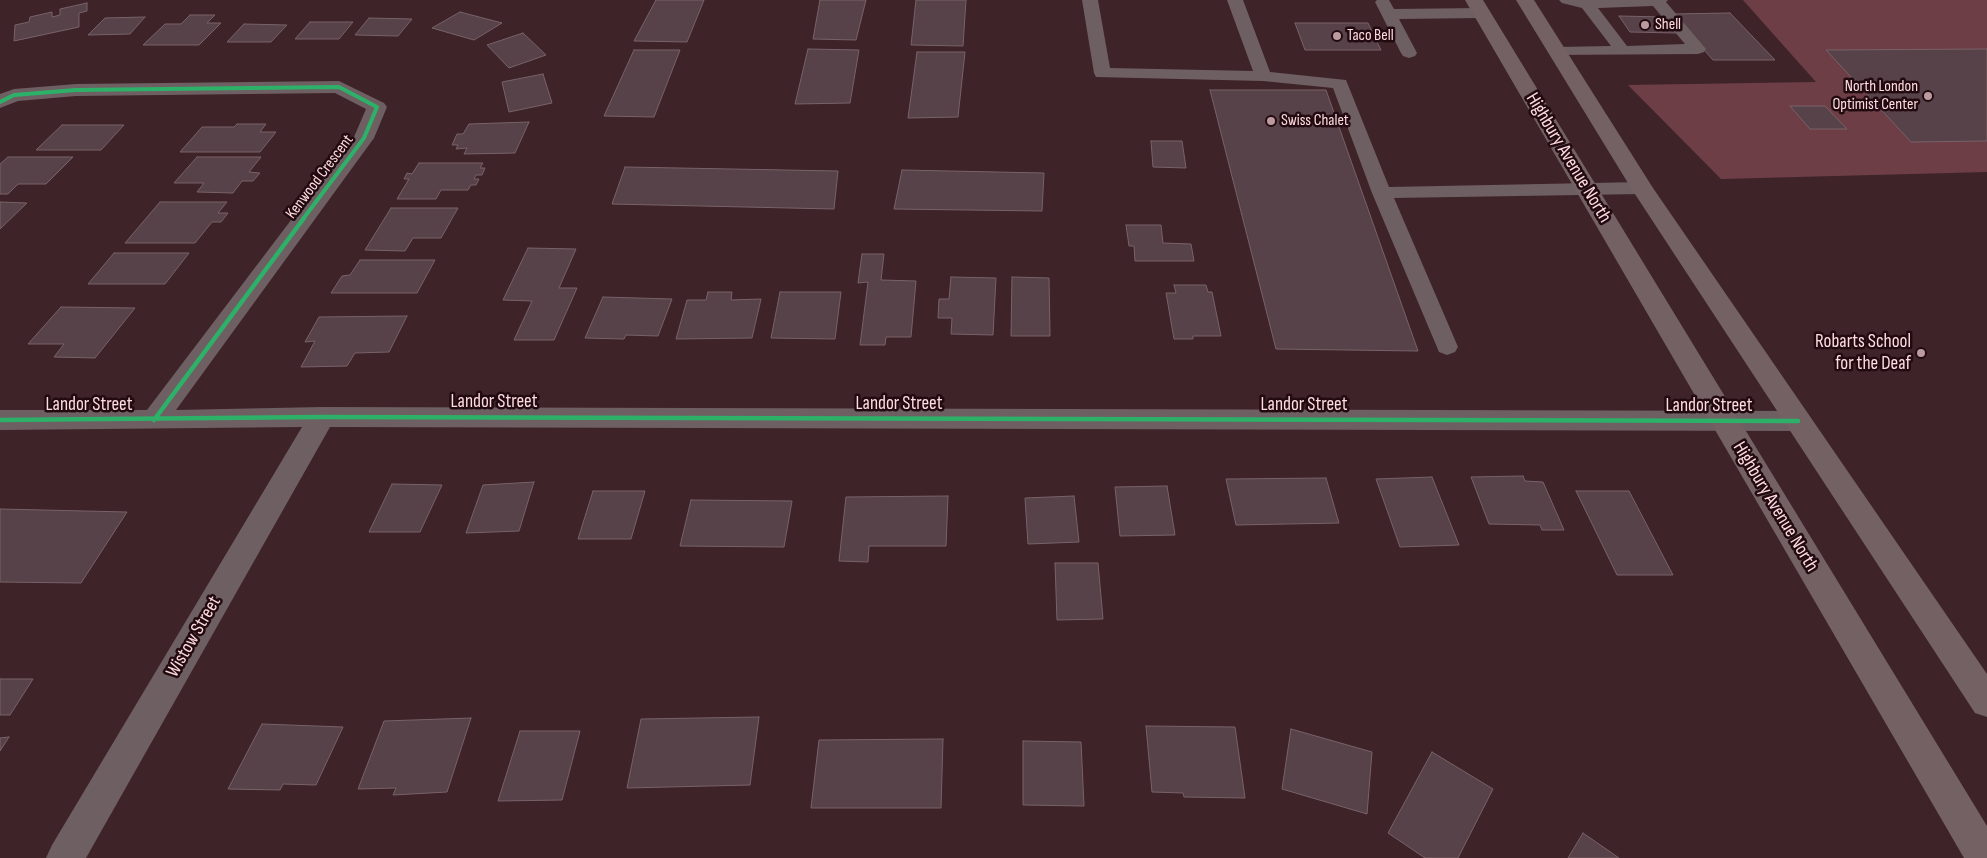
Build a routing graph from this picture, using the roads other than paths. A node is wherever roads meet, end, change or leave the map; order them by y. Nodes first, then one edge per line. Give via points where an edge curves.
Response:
1 (1090, 0) edge
2 (1235, 0) edge
3 (1525, 0) edge
4 (1566, 0) edge
5 (1659, 1) edge
6 (1640, 3) junction
7 (1587, 4) junction
8 (1618, 4) junction
9 (1477, 6) edge
10 (1385, 7) edge
11 (1630, 17) dead end
12 (1652, 17) dead end
13 (1642, 33) dead end
14 (1665, 33) dead end
15 (1677, 49) junction
16 (1656, 50) junction
17 (1623, 51) junction
18 (1557, 52) junction
19 (1409, 54) dead end
20 (1263, 76) junction
21 (0, 102) edge
22 (1586, 188) junction
23 (1642, 188) junction
24 (1382, 193) junction
25 (1447, 347) dead end
26 (322, 417) junction
27 (0, 420) edge
28 (154, 420) junction
29 (1724, 421) junction
30 (1798, 422) junction
31 (1987, 702) edge
32 (65, 858) edge
33 (1985, 858) edge

1 - 20 lane via 1102,73
2 - 20 lane
3 - 18 main road
4 - 7 lane
5 - 6 lane
5 - 15 lane via 1698,49
6 - 8 lane
6 - 12 lane
7 - 8 lane
7 - 17 lane
8 - 11 lane
9 - 10 lane
9 - 22 main road, Highbury Avenue North
10 - 19 lane
13 - 16 lane
14 - 15 lane
15 - 16 lane
16 - 17 lane
17 - 18 lane
18 - 23 main road
20 - 24 lane via 1340,84
21 - 28 street, Kenwood Crescent via 14,95 76,90 340,87 377,107 364,138
22 - 23 lane
22 - 24 lane
22 - 29 main road, Highbury Avenue North
23 - 30 main road
24 - 25 lane
26 - 28 street, Landor Street
26 - 29 street, Landor Street
26 - 32 street, Wistow Street
27 - 28 street, Landor Street
29 - 30 street, Landor Street
29 - 33 main road, Highbury Avenue North
30 - 31 main road

